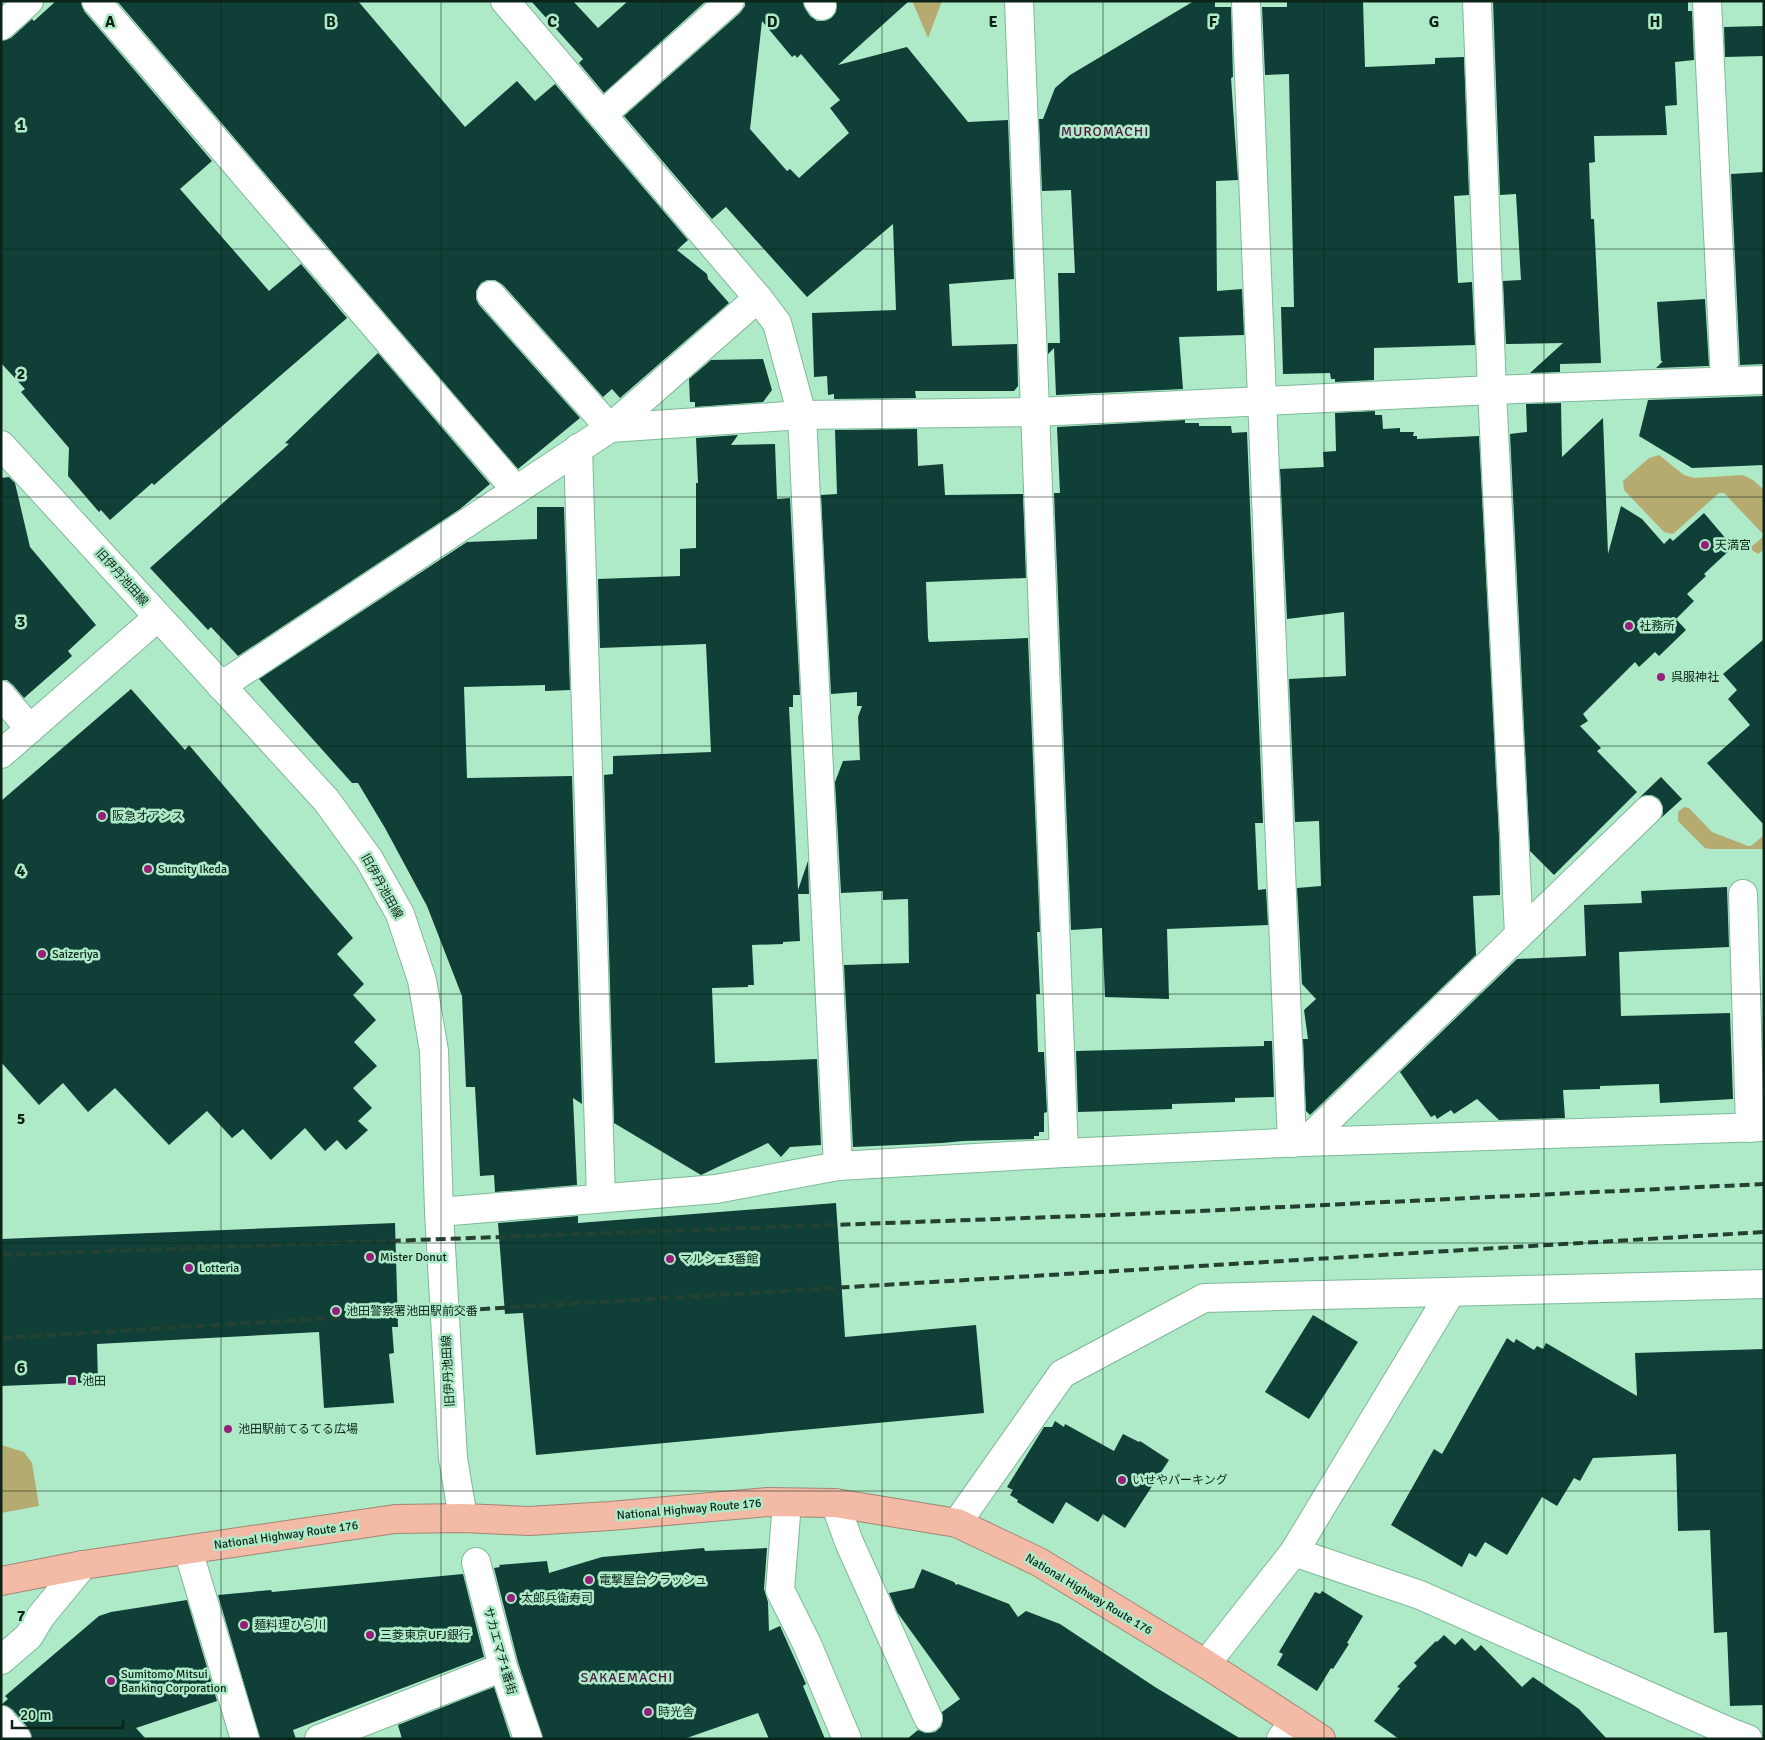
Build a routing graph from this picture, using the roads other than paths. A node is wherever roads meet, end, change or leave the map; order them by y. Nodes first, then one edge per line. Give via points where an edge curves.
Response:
1 (29, 1) edge
2 (96, 1) edge
3 (505, 1) edge
4 (730, 1) edge
5 (1019, 1) edge
6 (1246, 1) edge
7 (1477, 1) edge
8 (1707, 1) edge
9 (1, 26) edge
10 (602, 115) junction
11 (492, 295) dead end
12 (758, 298) junction
13 (1764, 380) edge
14 (1725, 381) junction
15 (1492, 390) junction
16 (1262, 402) junction
17 (1036, 412) junction
18 (802, 415) junction
19 (610, 428) junction
20 (1, 445) edge
21 (578, 448) junction
22 (516, 490) junction
23 (158, 617) junction
24 (221, 686) junction
25 (1, 695) edge
26 (30, 729) junction
27 (1, 754) edge
28 (1648, 810) dead end
29 (1743, 894) dead end
30 (1519, 934) junction
31 (1757, 1127) edge
32 (1299, 1142) junction
33 (1064, 1153) junction
34 (838, 1166) junction
35 (601, 1198) junction
36 (438, 1212) junction
37 (1764, 1284) edge
38 (1451, 1292) junction
39 (787, 1502) junction
40 (835, 1503) junction
41 (462, 1518) junction
42 (957, 1523) junction
43 (188, 1550) junction
44 (1294, 1552) junction
45 (476, 1562) dead end
46 (84, 1565) junction
47 (1, 1581) edge
48 (1, 1660) edge
49 (1206, 1664) junction
50 (503, 1667) junction
51 (928, 1718) dead end
52 (1, 1720) edge
53 (1288, 1730) edge
54 (17, 1739) edge
55 (245, 1739) edge
56 (320, 1739) edge
57 (528, 1739) edge
58 (847, 1739) edge
59 (1321, 1739) edge
60 (1748, 1739) edge

1 - 9 street
2 - 22 street
3 - 10 street
4 - 10 street
5 - 17 street
6 - 16 street
7 - 15 street
8 - 14 street
10 - 12 street
11 - 19 street
12 - 18 street via 777,323
12 - 19 street
13 - 14 street
14 - 15 street
15 - 16 street
15 - 30 street
16 - 17 street
16 - 32 street
17 - 18 street
17 - 33 street
18 - 19 street
18 - 34 street
19 - 21 street
20 - 23 street, 旧伊丹池田線
21 - 22 street
21 - 35 street
22 - 24 street
23 - 24 street, 旧伊丹池田線
23 - 26 street
24 - 36 street, 旧伊丹池田線 via 326,800 369,859 400,914 422,980 434,1052
25 - 26 street
26 - 27 street
28 - 30 street
29 - 31 street
30 - 32 street
31 - 32 street
32 - 33 street
33 - 34 street
34 - 35 street via 716,1189
35 - 36 street
36 - 41 street, 旧伊丹池田線 via 453,1458
37 - 38 street
38 - 42 street via 1204,1298 1062,1374
38 - 44 street
39 - 40 highway, National Highway Route 176
39 - 41 highway, National Highway Route 176 via 529,1521
39 - 58 street via 780,1590
40 - 42 highway, National Highway Route 176
40 - 51 street via 849,1542
41 - 43 highway, National Highway Route 176 via 395,1519
42 - 49 highway, National Highway Route 176 via 1038,1562
43 - 46 highway, National Highway Route 176
43 - 55 street
44 - 49 street
44 - 60 street via 1420,1596
45 - 50 street, サカエマチ1番街
46 - 47 highway, National Highway Route 176
46 - 48 street via 29,1636
49 - 53 highway, National Highway Route 176
50 - 56 street
50 - 57 street, サカエマチ1番街
52 - 54 street
53 - 59 highway, National Highway Route 176

